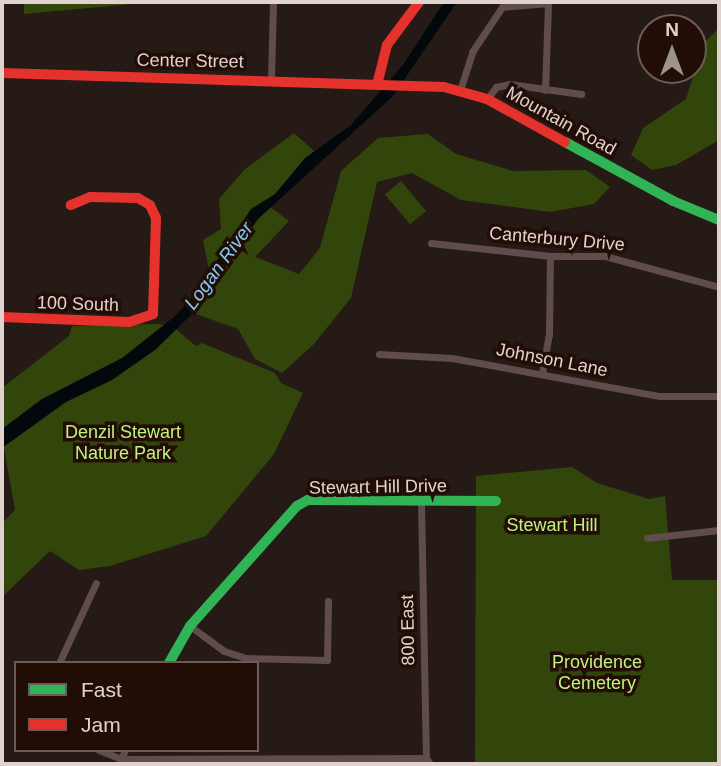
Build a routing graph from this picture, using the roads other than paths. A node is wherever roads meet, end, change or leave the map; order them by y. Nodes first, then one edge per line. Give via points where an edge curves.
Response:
1 (273, 2) edge
2 (419, 2) edge
3 (548, 2) edge
4 (2, 73) edge
5 (271, 79) junction
6 (378, 81) junction
7 (460, 90) junction
8 (545, 90) junction
9 (581, 94) dead end
10 (487, 99) junction
11 (71, 205) dead end
12 (719, 220) edge
13 (431, 243) dead end
14 (550, 256) junction
15 (719, 287) edge
16 (2, 317) edge
17 (379, 354) dead end
18 (542, 373) junction
19 (719, 396) edge
20 (421, 501) junction
21 (496, 501) dead end
22 (719, 530) edge
23 (647, 538) dead end
24 (96, 583) dead end
25 (328, 601) dead end
26 (190, 626) junction
27 (60, 661) edge
28 (170, 661) edge
29 (102, 752) edge
30 (428, 761) edge
31 (120, 762) edge

1 - 5 street
2 - 6 street via 387,45
3 - 7 street via 502,7 472,52
3 - 8 street
4 - 5 street, Center Street
5 - 6 street, Center Street
6 - 7 street, Mountain Road
7 - 10 street, Mountain Road
8 - 9 street
8 - 10 street via 509,84 496,87
10 - 12 street, Mountain Road via 673,201
11 - 16 street, 100 South via 90,197 138,198 150,205 156,231 158,297 153,314 129,322
13 - 14 street, Canterbury Drive
14 - 15 street, Canterbury Drive via 605,256
14 - 18 street via 550,335
17 - 18 street, Johnson Lane via 452,358
18 - 19 street, Johnson Lane via 660,396
20 - 21 street, Stewart Hill Drive
20 - 26 street, Stewart Hill Drive via 308,500 297,506
20 - 30 street, 800 East
22 - 23 street
24 - 27 street
25 - 26 street via 327,660 246,658 224,651
26 - 28 street, Stewart Hill Drive
29 - 31 street
30 - 31 street

